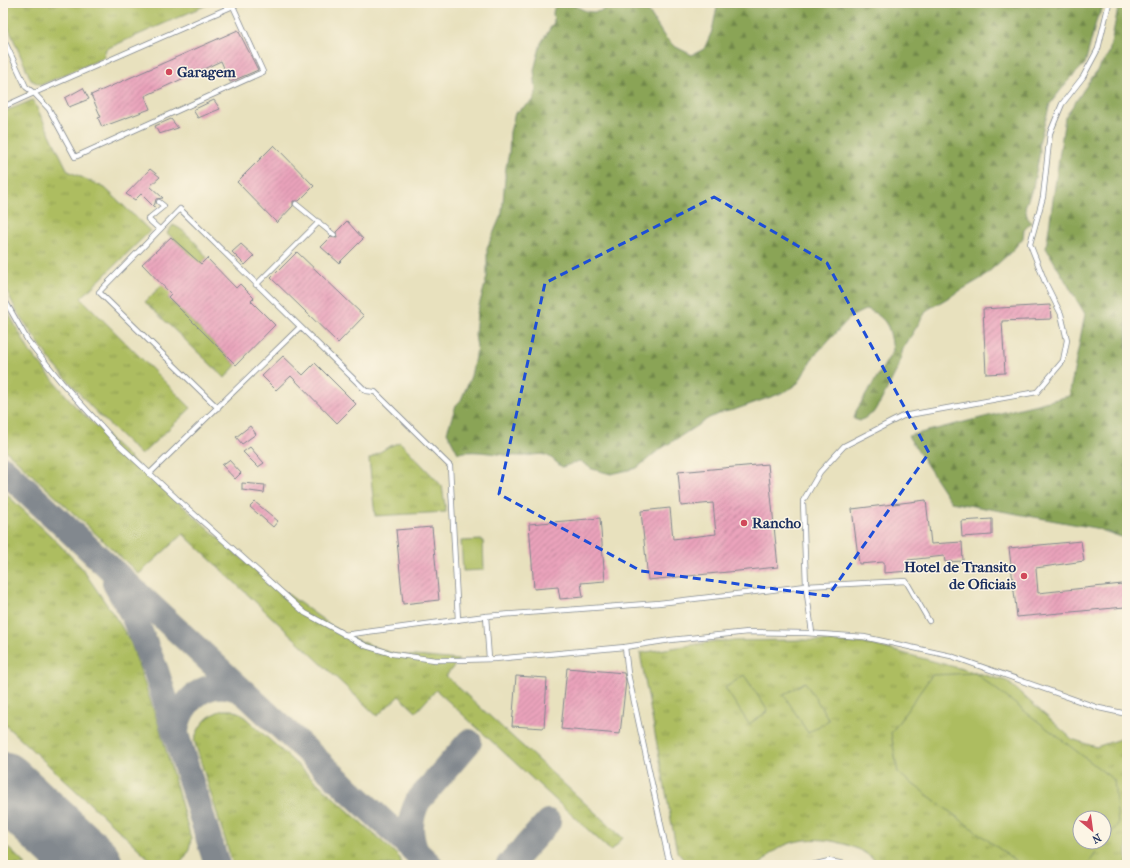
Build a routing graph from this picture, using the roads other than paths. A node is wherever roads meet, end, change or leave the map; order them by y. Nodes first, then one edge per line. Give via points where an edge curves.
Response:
1 (240, 3) edge
2 (1109, 3) edge
3 (233, 6) junction
4 (3, 38) edge
5 (34, 93) junction
6 (3, 107) edge
7 (159, 202) dead end
8 (296, 204) dead end
9 (319, 222) junction
10 (159, 229) junction
11 (334, 234) dead end
12 (256, 285) junction
13 (3, 297) edge
14 (300, 327) junction
15 (218, 408) junction
16 (149, 474) junction
17 (806, 586) junction
18 (486, 616) junction
19 (458, 620) junction
20 (929, 621) dead end
21 (812, 634) junction
22 (344, 635) junction
23 (625, 647) junction
24 (489, 659) junction
25 (1127, 714) edge
26 (672, 865) edge
27 (812, 865) edge
28 (850, 865) edge

1 - 3 lane
2 - 17 lane via 1098,48 1082,77 1062,104 1050,133 1043,197 1030,244 1061,314 1068,340 1063,361 1037,392 903,416 844,446 820,472 803,501
3 - 5 lane
3 - 5 lane via 263,72 75,157 49,109
4 - 5 lane via 26,87
5 - 6 lane
7 - 10 lane via 164,206 148,219
8 - 9 lane
9 - 11 lane
9 - 12 lane
10 - 12 lane via 180,209
10 - 15 lane via 99,292
12 - 14 lane
13 - 16 lane via 28,341 62,383
14 - 15 lane
14 - 19 lane via 366,391 375,392 450,466
15 - 16 lane
16 - 22 lane via 301,610
17 - 18 lane via 659,603
17 - 20 lane via 906,582
17 - 21 lane
18 - 19 lane
18 - 24 lane
19 - 22 lane
21 - 23 lane via 748,632
21 - 25 lane via 864,637 951,656 1098,708
22 - 24 lane via 366,646 393,654 435,660
23 - 24 lane
23 - 26 lane via 628,674 668,857
27 - 28 lane via 829,861

